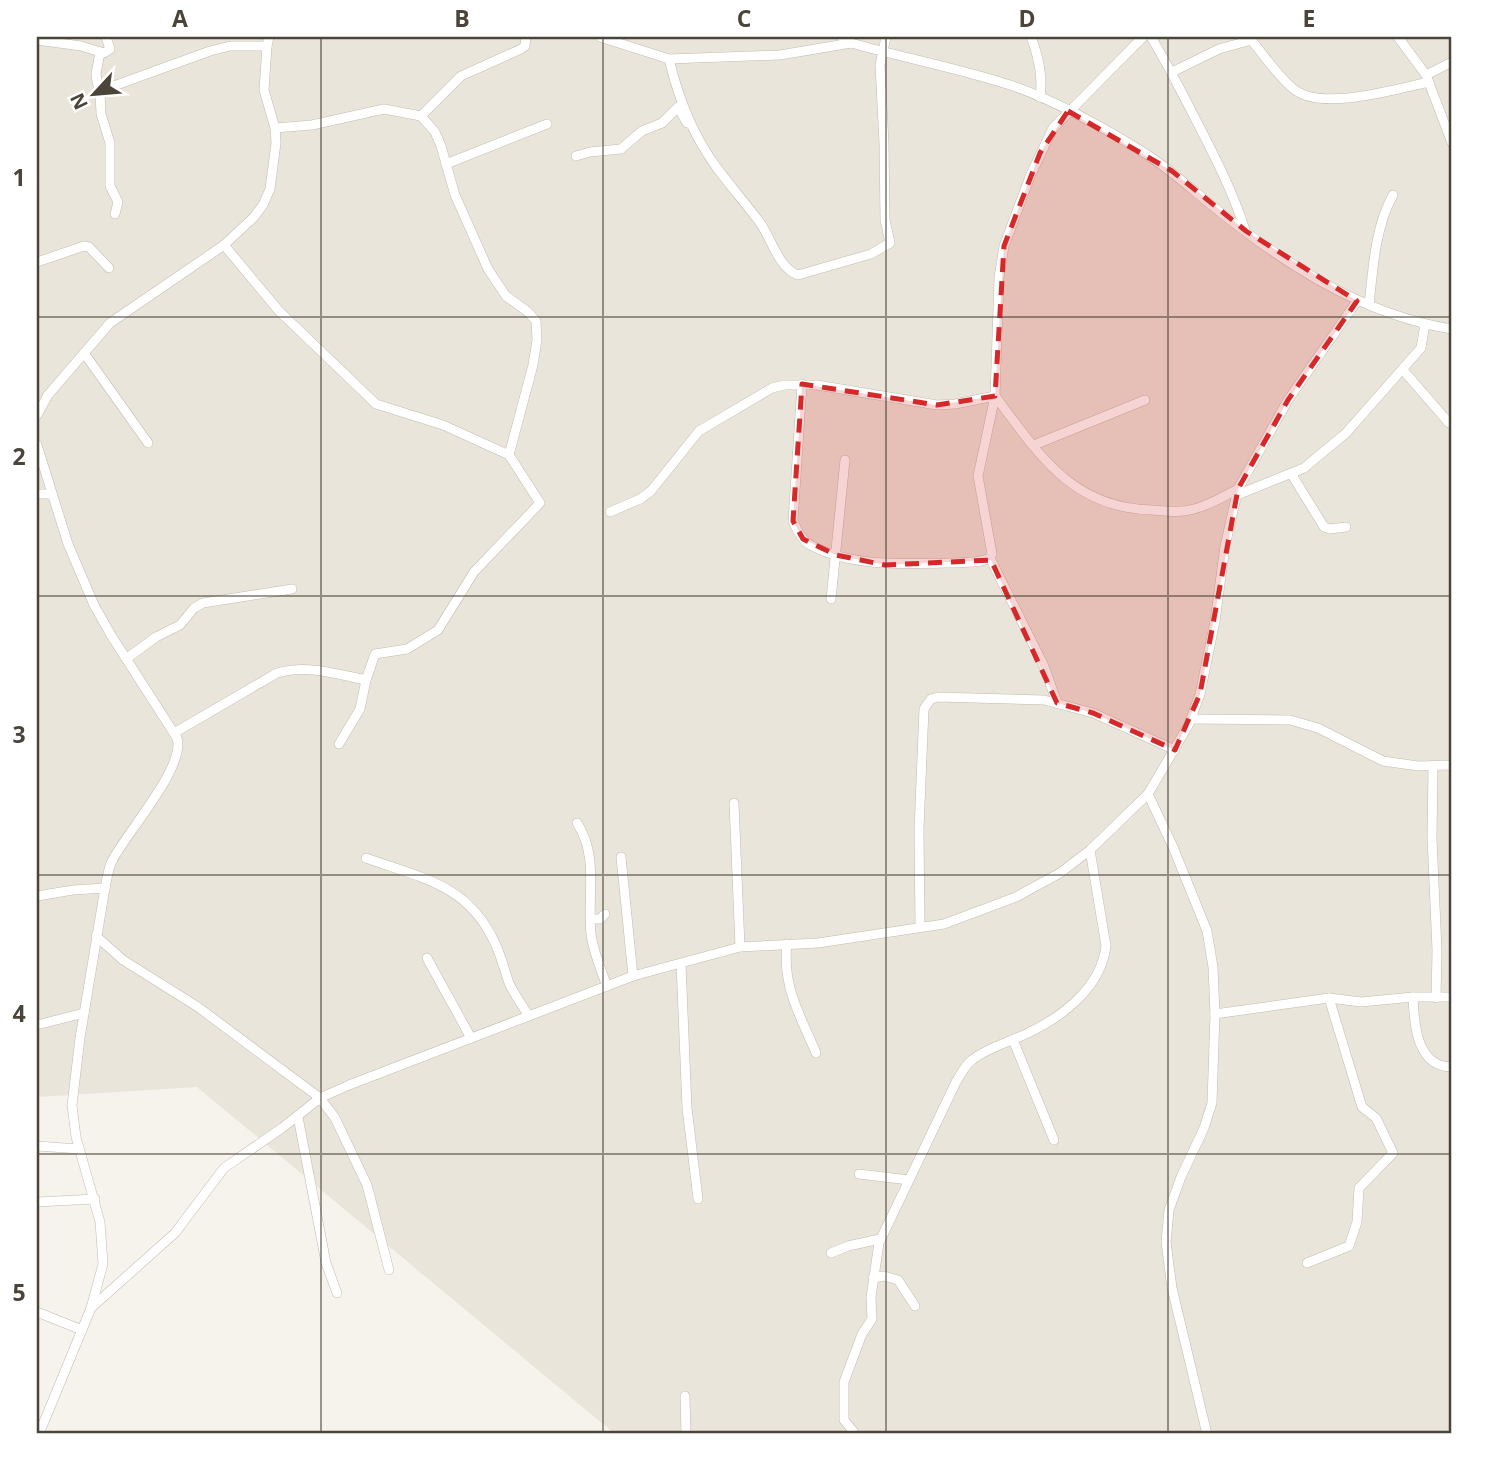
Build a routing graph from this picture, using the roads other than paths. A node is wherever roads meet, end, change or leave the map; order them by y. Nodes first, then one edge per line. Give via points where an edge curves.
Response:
1 (106, 37) edge
2 (526, 37) edge
3 (600, 37) edge
4 (842, 37) edge
5 (886, 37) edge
6 (1031, 37) edge
7 (1143, 37) edge
8 (1151, 37) edge
9 (1398, 37) edge
10 (1252, 38) edge
11 (37, 40) edge
12 (268, 41) edge
13 (851, 43) junction
14 (882, 51) junction
15 (100, 52) junction
16 (669, 59) junction
17 (1452, 62) edge
18 (1172, 72) junction
19 (1427, 78) junction
20 (100, 91) junction
21 (1040, 97) junction
22 (1068, 111) junction
23 (421, 116) junction
24 (692, 123) junction
25 (547, 124) dead end
26 (275, 128) junction
27 (1452, 143) edge
28 (576, 156) dead end
29 (446, 164) junction
30 (1392, 195) dead end
31 (115, 214) dead end
32 (1246, 231) junction
33 (224, 246) junction
34 (37, 262) edge
35 (109, 268) dead end
36 (1357, 302) junction
37 (1369, 305) junction
38 (1425, 324) junction
39 (1452, 329) edge
40 (84, 353) junction
41 (1404, 370) junction
42 (802, 384) junction
43 (37, 396) edge
44 (995, 396) junction
45 (1145, 400) dead end
46 (39, 410) edge
47 (1449, 423) dead end
48 (148, 443) dead end
49 (37, 445) edge
50 (1034, 445) junction
51 (509, 455) junction
52 (845, 460) dead end
53 (1292, 475) junction
54 (1237, 492) junction
55 (37, 494) edge
56 (50, 494) junction
57 (610, 512) dead end
58 (1346, 527) dead end
59 (836, 555) junction
60 (990, 558) junction
61 (292, 589) dead end
62 (831, 599) dead end
63 (127, 659) junction
64 (366, 680) junction
65 (1057, 703) junction
66 (1191, 719) junction
67 (174, 733) junction
68 (339, 744) dead end
69 (1175, 750) junction
70 (1452, 765) edge
71 (1433, 766) junction
72 (1149, 794) junction
73 (734, 803) dead end
74 (577, 823) dead end
75 (1090, 850) junction
76 (621, 857) dead end
77 (366, 858) dead end
78 (105, 888) junction
79 (37, 896) edge
80 (605, 914) dead end
81 (591, 919) junction
82 (920, 927) junction
83 (96, 936) junction
84 (788, 944) junction
85 (740, 947) junction
86 (427, 958) dead end
87 (681, 964) junction
88 (633, 976) junction
89 (607, 986) junction
90 (1413, 997) junction
91 (1452, 997) edge
92 (1329, 998) junction
93 (1436, 998) junction
94 (84, 1013) junction
95 (1215, 1014) junction
96 (529, 1016) junction
97 (37, 1025) edge
98 (471, 1038) junction
99 (1013, 1040) junction
100 (817, 1053) dead end
101 (1452, 1067) edge
102 (320, 1098) junction
103 (298, 1117) junction
104 (1054, 1140) dead end
105 (37, 1146) edge
106 (79, 1149) junction
107 (859, 1174) dead end
108 (909, 1180) junction
109 (95, 1199) junction
110 (698, 1199) dead end
111 (37, 1202) edge
112 (880, 1240) junction
113 (831, 1252) dead end
114 (1307, 1263) dead end
115 (390, 1270) dead end
116 (873, 1278) junction
117 (337, 1293) dead end
118 (915, 1306) dead end
119 (91, 1308) junction
120 (37, 1312) edge
121 (82, 1330) junction
122 (685, 1396) dead end
123 (39, 1434) edge
124 (686, 1434) edge
125 (852, 1434) edge
126 (1207, 1434) edge

1 - 15 street via 110,49
2 - 23 street via 521,49 454,81
3 - 16 street
4 - 13 street
5 - 14 street
6 - 21 street via 1039,65
7 - 22 street
8 - 18 street
9 - 19 street
10 - 18 street
10 - 19 street via 1297,92 1328,100 1358,97
11 - 15 street
12 - 20 street via 210,51
12 - 26 street via 264,90
13 - 14 street
13 - 16 street via 780,55
14 - 21 street
14 - 24 street via 885,219 891,240 872,254 817,271 789,272 762,226 717,168
15 - 20 street via 96,74
16 - 24 street via 676,90
17 - 19 street
18 - 32 street via 1236,199
19 - 27 street
20 - 31 street via 110,143 110,186 118,202
21 - 22 street
22 - 32 street via 1172,171
22 - 44 street via 1052,128 1040,153 1004,246
23 - 26 street via 384,109
23 - 29 street via 435,132
24 - 28 street via 689,126 678,107 621,149
25 - 29 street
26 - 33 street via 270,190 254,217
29 - 51 street via 454,195 495,281 536,321 533,365
30 - 37 street via 1384,210
32 - 36 street
33 - 40 street via 110,323
33 - 51 street via 285,317 376,404 443,425
34 - 35 street via 84,246
36 - 37 street
36 - 54 street via 1288,400
37 - 38 street
38 - 39 street
38 - 41 street via 1421,348
40 - 46 street
40 - 48 street
41 - 47 street
41 - 53 street via 1346,433
42 - 44 street via 937,405
42 - 57 street via 772,388 699,431 651,491
42 - 59 street via 793,521 808,544
43 - 46 street
44 - 50 street
44 - 60 street via 978,476
45 - 50 street
49 - 56 street
50 - 54 street via 1082,493 1117,506 1184,511
51 - 64 street via 539,501 537,509 474,572 438,630 407,649 375,654
52 - 59 street
53 - 54 street
53 - 58 street via 1324,527
54 - 66 street via 1215,621
55 - 56 street
56 - 63 street via 80,574
59 - 60 street via 885,565
59 - 62 street
60 - 65 street via 1044,666
61 - 63 street via 203,603 180,625
63 - 67 street
64 - 67 street via 292,668
64 - 68 street via 360,709
65 - 69 street via 1093,713
65 - 82 street via 938,697 927,703 920,769
66 - 69 street
66 - 71 street via 1290,720 1318,728 1383,761
67 - 78 street via 179,747 173,765 111,863
69 - 72 street
70 - 71 street
71 - 93 street
72 - 75 street
72 - 95 street via 1207,931
73 - 85 street
74 - 81 street via 590,854
75 - 82 street via 1016,897 944,924
75 - 99 street via 1106,946 1104,961 1083,995 1057,1016
76 - 88 street
77 - 96 street via 456,892 486,927
78 - 79 street
78 - 83 street
80 - 81 street
81 - 89 street via 591,936
82 - 84 street
83 - 94 street
83 - 102 street via 123,960 198,1007
84 - 85 street
84 - 100 street via 785,971
85 - 87 street
86 - 98 street
87 - 88 street
87 - 110 street via 687,1108
88 - 89 street
89 - 96 street
90 - 92 street via 1361,1002
90 - 93 street
90 - 101 street via 1414,1022 1427,1059 1440,1067
91 - 93 street
92 - 95 street
92 - 114 street via 1362,1107 1376,1118 1394,1153 1359,1188 1357,1222 1349,1246
94 - 97 street
94 - 106 street via 72,1105
95 - 126 street via 1212,1103 1169,1210 1166,1242 1172,1288
96 - 98 street
98 - 102 street
99 - 104 street
99 - 108 street via 966,1066
102 - 103 street
102 - 115 street via 368,1185
103 - 117 street via 326,1263
103 - 119 street via 216,1175 175,1233
105 - 106 street
106 - 109 street
107 - 108 street
108 - 112 street
109 - 111 street
109 - 119 street via 104,1256
112 - 113 street
112 - 116 street
116 - 118 street via 898,1280
116 - 125 street via 872,1320 844,1382 844,1420
119 - 121 street
120 - 121 street
121 - 123 street
122 - 124 street

